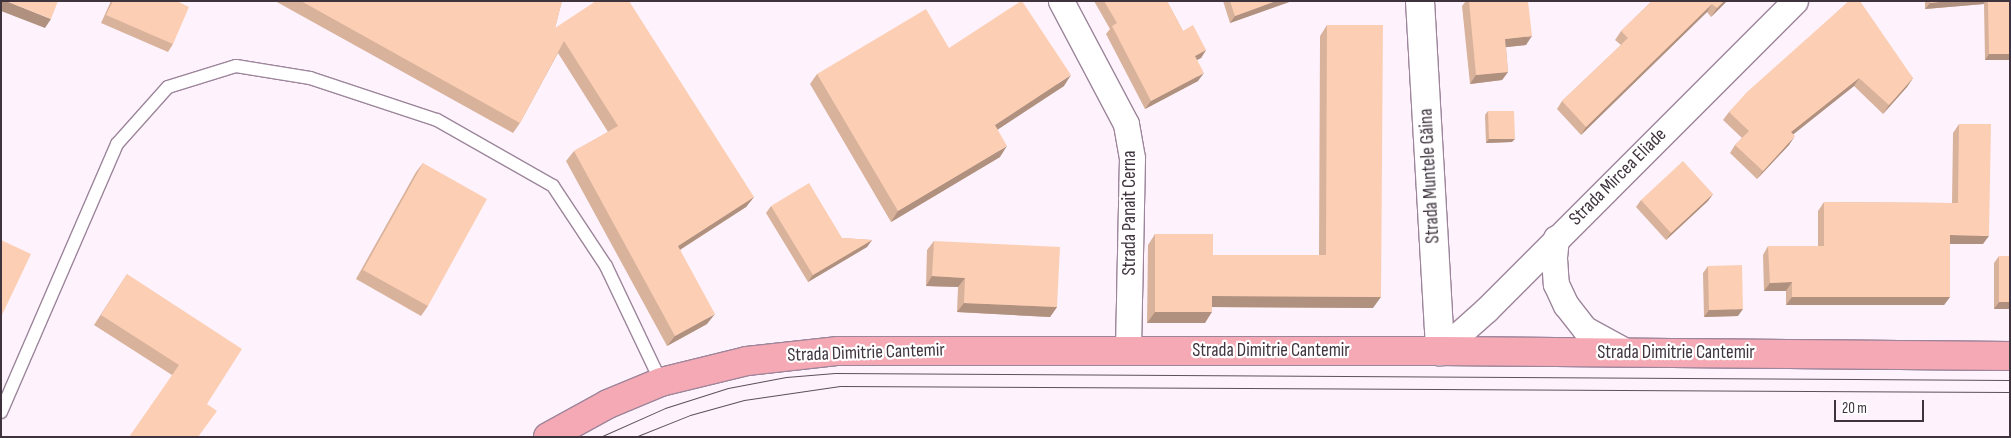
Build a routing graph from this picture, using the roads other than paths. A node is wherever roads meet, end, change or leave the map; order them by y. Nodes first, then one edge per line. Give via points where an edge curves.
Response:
1 (1061, 1) edge
2 (1420, 1) edge
3 (1795, 1) edge
4 (1556, 238) junction
5 (1128, 351) junction
6 (1440, 351) junction
7 (1627, 352) junction
8 (2010, 356) edge
9 (661, 382) junction
10 (1, 412) edge
11 (548, 437) edge

1 - 5 street, Strada Panait Cerna via 1128,133 1132,158
2 - 6 street, Strada Muntele Găina
3 - 4 street, Strada Mircea Eliade
4 - 6 street, Strada Mircea Eliade via 1486,310
4 - 7 street via 1556,284 1566,305 1585,329
5 - 6 main road, Strada Dimitrie Cantemir
5 - 9 main road, Strada Dimitrie Cantemir via 838,351 747,360
6 - 7 main road, Strada Dimitrie Cantemir
7 - 8 main road, Strada Dimitrie Cantemir
9 - 10 lane via 606,266 553,186 437,120 310,78 236,66 168,87 117,144
9 - 11 main road, Strada Dimitrie Cantemir via 608,404

